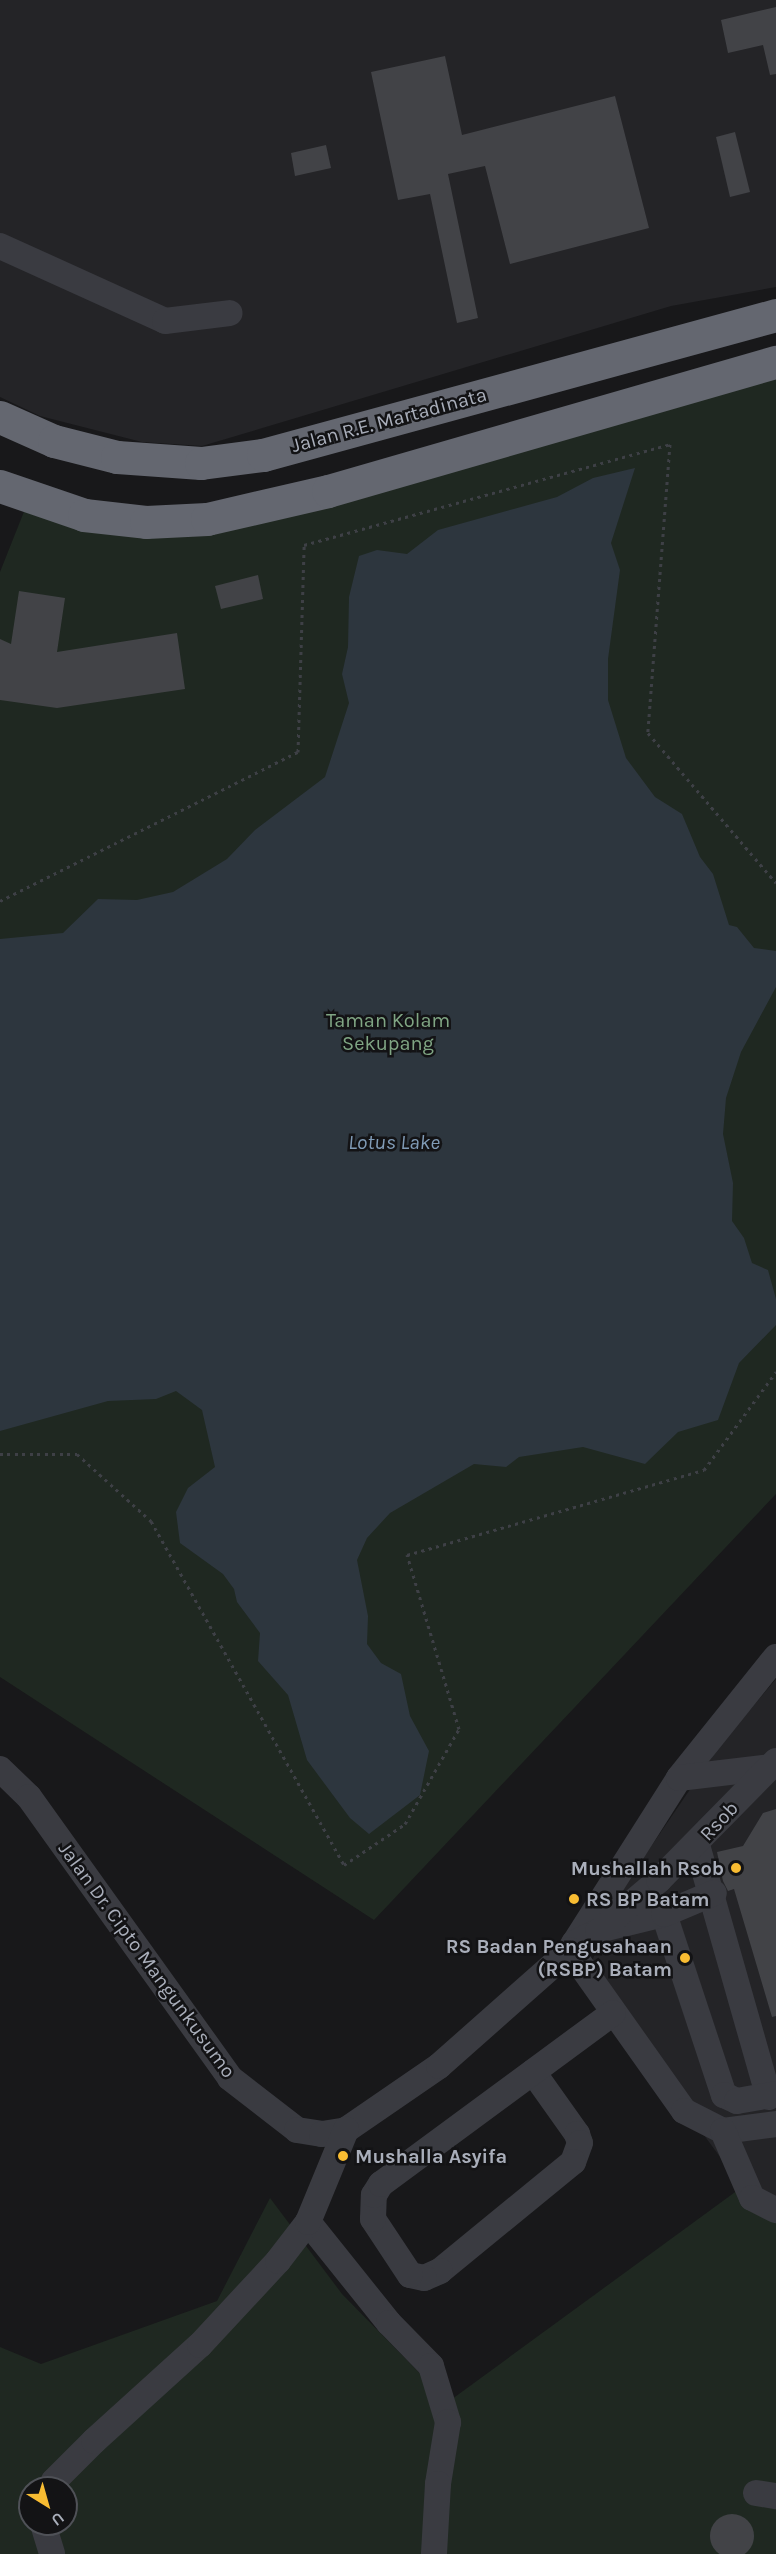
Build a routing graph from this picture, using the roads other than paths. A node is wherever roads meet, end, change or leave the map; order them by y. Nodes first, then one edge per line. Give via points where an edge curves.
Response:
1 (0, 246) edge
2 (230, 313) dead end
3 (776, 315) edge
4 (776, 362) edge
5 (0, 417) edge
6 (0, 486) edge
7 (776, 1657) edge
8 (773, 1764) edge
9 (0, 1768) edge
10 (679, 1778) junction
11 (697, 1845) junction
12 (714, 1893) junction
13 (664, 1914) junction
14 (603, 1928) junction
15 (571, 1946) junction
16 (613, 2013) junction
17 (533, 2072) junction
18 (772, 2096) edge
19 (776, 2124) edge
20 (346, 2130) junction
21 (723, 2131) junction
22 (776, 2210) edge
23 (308, 2222) junction
24 (59, 2476) edge
25 (47, 2536) edge
26 (52, 2554) edge
27 (434, 2554) edge

1 - 2 street via 165,321
3 - 5 highway, Jalan R.E. Martadinata via 263,455 201,463 117,458 54,441
4 - 6 highway via 328,490 207,519 146,522 84,515
7 - 10 street, Jalan Dr. Cipto Mangunkusumo
8 - 10 street
8 - 11 street, Rsob
9 - 20 street, Jalan Dr. Cipto Mangunkusumo via 29,1797 230,2078 297,2130 322,2134
10 - 15 street, Jalan Dr. Cipto Mangunkusumo
11 - 12 street
11 - 14 street, Rsob
12 - 13 street
12 - 18 street
13 - 14 street
13 - 18 street via 724,2095 737,2101
14 - 15 street, Rsob
15 - 16 street
15 - 20 street, Jalan Dr. Cipto Mangunkusumo via 439,2066
16 - 17 street
16 - 21 street via 684,2111
17 - 17 street via 381,2184 374,2195 371,2206 379,2232 410,2276 424,2278 440,2271 573,2162 580,2143 577,2134
19 - 21 street
20 - 23 street
21 - 22 street via 752,2198
23 - 24 street via 200,2345
23 - 27 street via 389,2323 431,2366 448,2422 438,2484
25 - 26 street

